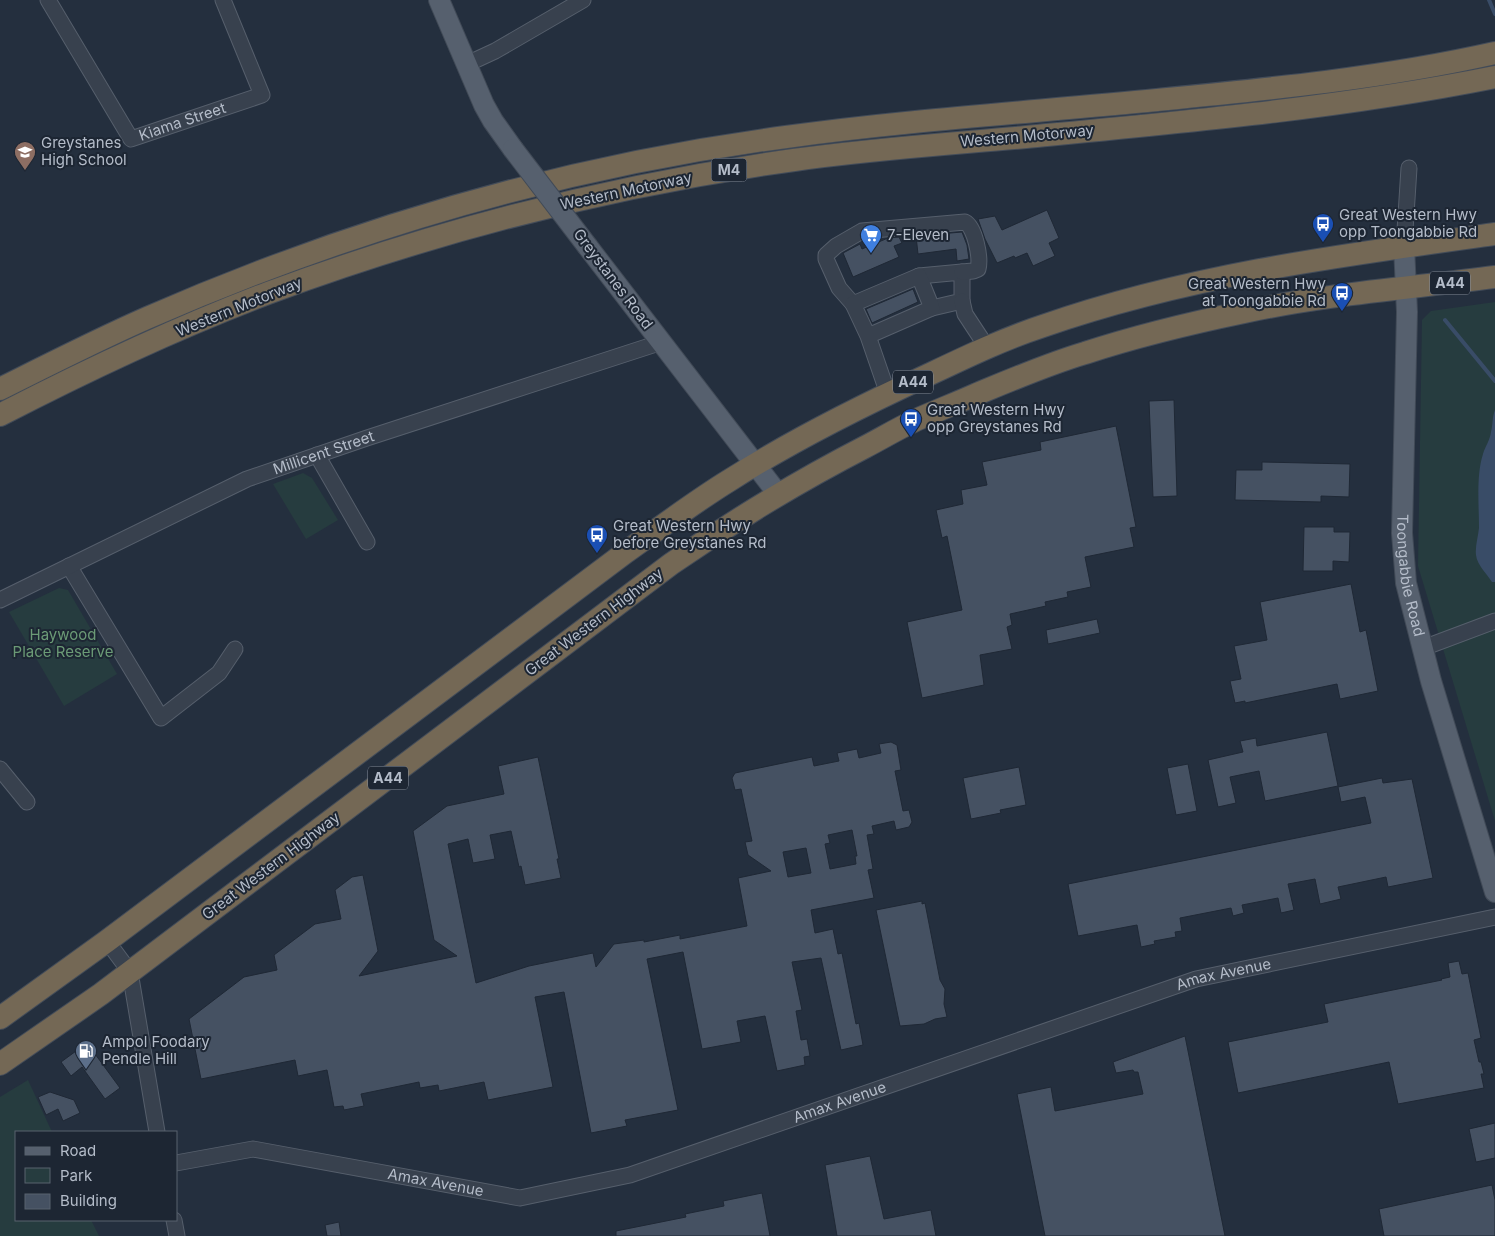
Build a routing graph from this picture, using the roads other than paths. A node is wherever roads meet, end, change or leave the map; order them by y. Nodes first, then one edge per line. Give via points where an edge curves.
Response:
1 (48, 0) edge
2 (223, 0) edge
3 (438, 0) edge
4 (583, 0) edge
5 (1495, 54) edge
6 (467, 64) junction
7 (1495, 77) edge
8 (1409, 168) dead end
9 (1495, 234) edge
10 (1404, 246) junction
11 (962, 272) junction
12 (919, 276) junction
13 (1495, 277) edge
14 (1406, 288) junction
15 (962, 301) junction
16 (853, 304) junction
17 (932, 308) junction
18 (868, 336) junction
19 (662, 342) junction
20 (988, 348) junction
21 (0, 389) edge
22 (888, 394) junction
23 (0, 415) edge
24 (317, 455) junction
25 (756, 465) junction
26 (778, 494) junction
27 (368, 542) dead end
28 (69, 566) junction
29 (0, 600) edge
30 (1495, 621) edge
31 (1423, 648) junction
32 (235, 649) dead end
33 (0, 769) edge
34 (27, 802) dead end
35 (1495, 892) edge
36 (1495, 917) edge
37 (107, 941) junction
38 (130, 972) junction
39 (0, 1018) edge
40 (0, 1064) edge
41 (157, 1131) edge
42 (178, 1163) edge
43 (174, 1221) edge
44 (177, 1236) edge

1 - 2 street, Kiama Street via 131,139 262,95
3 - 6 main road, Greystanes Road
4 - 6 street
5 - 21 highway, Western Motorway / M4 via 1306,85 786,137 582,173 460,204 296,258 146,318
6 - 19 main road, Greystanes Road, bridge via 493,122
7 - 23 highway, Western Motorway / M4 via 1310,108 798,159 659,182 578,200 405,247 267,294 132,350
8 - 10 street
9 - 10 highway, A44
10 - 14 main road, Toongabbie Road
10 - 20 highway, A44 via 1297,262 1144,295 1041,326
11 - 12 street
11 - 15 street
11 - 16 street via 978,269 979,263 973,232 965,222 862,231 829,251 826,259 839,288
12 - 16 street
12 - 17 street
13 - 14 highway, Great Western Highway / A44
14 - 26 highway, Great Western Highway / A44 via 1246,311 1128,339 1084,353 914,421
14 - 31 main road, Toongabbie Road via 1402,533 1406,583
15 - 17 street
15 - 20 street via 965,314
16 - 18 street
17 - 18 street
18 - 22 street
19 - 24 street, Millicent Street
19 - 25 main road, Greystanes Road
20 - 22 highway, A44
22 - 25 highway, A44
24 - 27 street
24 - 28 street, Millicent Street via 247,479
25 - 26 main road, Greystanes Road
25 - 37 highway, A44 via 696,502 626,552
26 - 38 highway, Great Western Highway / A44 via 671,564
28 - 29 street, Millicent Street
28 - 32 street via 161,718 219,673
30 - 31 street
31 - 35 main road, Toongabbie Road
33 - 34 street
36 - 42 street, Amax Avenue via 1196,979 630,1175 520,1198 253,1149
37 - 38 street
37 - 39 highway, A44
38 - 40 highway, Great Western Highway / A44
38 - 41 street
43 - 44 street

